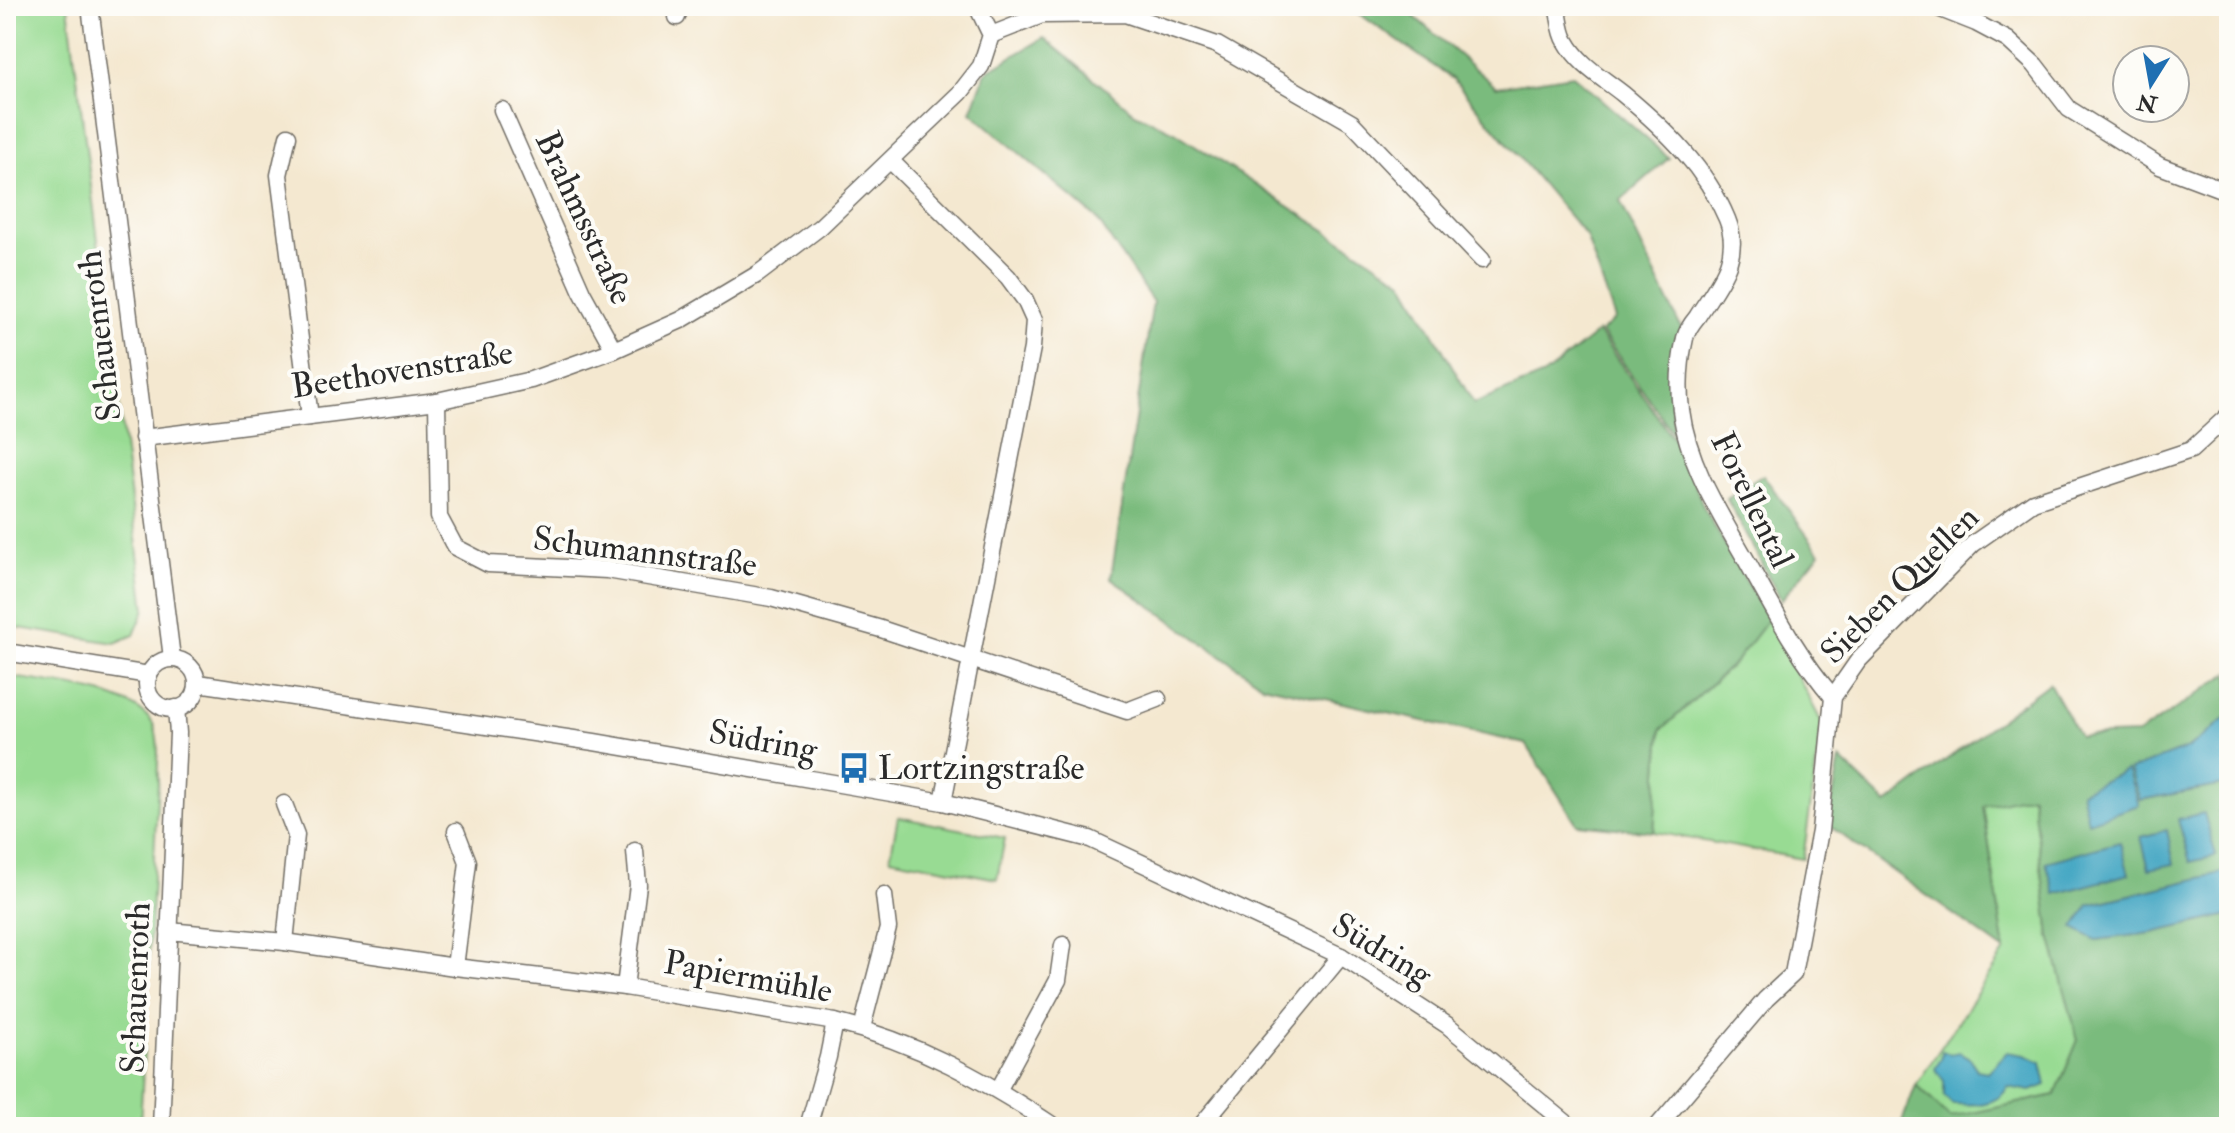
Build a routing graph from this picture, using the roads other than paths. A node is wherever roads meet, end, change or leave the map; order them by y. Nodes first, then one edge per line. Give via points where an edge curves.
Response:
1 (90, 6) edge
2 (977, 6) edge
3 (1557, 6) edge
4 (1933, 6) edge
5 (991, 35) junction
6 (502, 110) dead end
7 (288, 136) dead end
8 (891, 161) junction
9 (2229, 192) edge
10 (1482, 260) dead end
11 (614, 350) junction
12 (437, 401) junction
13 (2229, 415) edge
14 (310, 417) junction
15 (143, 438) junction
16 (6, 652) edge
17 (172, 658) junction
18 (971, 661) junction
19 (149, 675) junction
20 (198, 683) junction
21 (1833, 697) junction
22 (1158, 699) dead end
23 (176, 708) junction
24 (943, 802) junction
25 (284, 804) dead end
26 (456, 831) dead end
27 (635, 851) dead end
28 (884, 895) dead end
29 (169, 931) junction
30 (285, 942) junction
31 (1063, 945) dead end
32 (1341, 956) junction
33 (455, 967) junction
34 (625, 987) junction
35 (835, 1022) junction
36 (862, 1028) junction
37 (999, 1089) junction
38 (161, 1127) edge
39 (808, 1127) edge
40 (1055, 1127) edge
41 (1200, 1127) edge
42 (1571, 1127) edge
43 (1657, 1127) edge

1 - 15 street, Schauenroth
2 - 5 street
3 - 21 street, Forellental via 1564,40 1586,67 1683,149 1727,219 1734,241 1731,263 1686,333 1681,409 1711,498 1772,607
4 - 9 street via 2008,40 2069,109 2160,166
5 - 8 street, Beethovenstraße via 981,66 960,93
5 - 10 street via 1042,15 1125,14 1217,45 1352,123
6 - 11 street, Brahmsstraße via 582,292
7 - 14 street via 279,175
8 - 11 street, Beethovenstraße via 820,227 758,274 681,320
8 - 18 street via 1008,277 1034,320
11 - 12 street, Beethovenstraße via 531,380
12 - 14 street, Beethovenstraße
12 - 18 street, Schumannstraße via 439,517 455,547 488,564 607,570 771,598
13 - 21 street, Sieben Quellen via 2191,450 2033,502 1973,544 1858,661
14 - 15 street, Beethovenstraße
15 - 17 street, Schauenroth
16 - 19 street
17 - 19 street via 158,663
17 - 20 street via 187,663
18 - 22 street, Schumannstraße via 1127,711
18 - 24 street
19 - 23 street via 148,689 155,702
20 - 23 street via 191,701
20 - 24 street, Südring
21 - 43 street, Sieben Quellen via 1820,831 1793,974
23 - 29 street, Schauenroth
24 - 32 street, Südring via 1090,839
25 - 30 street via 296,835
26 - 33 street via 468,862
27 - 34 street, Papiermühle via 638,885
28 - 36 street, Papiermühle via 888,928
29 - 30 street, Papiermühle
29 - 38 street, Schauenroth
30 - 33 street, Papiermühle
31 - 37 street via 1058,980
32 - 41 street
32 - 42 street, Südring via 1447,1025
33 - 34 street, Papiermühle
34 - 35 street, Papiermühle
35 - 36 street, Papiermühle
35 - 39 street
36 - 37 street, Papiermühle via 928,1053
37 - 40 street, Papiermühle

